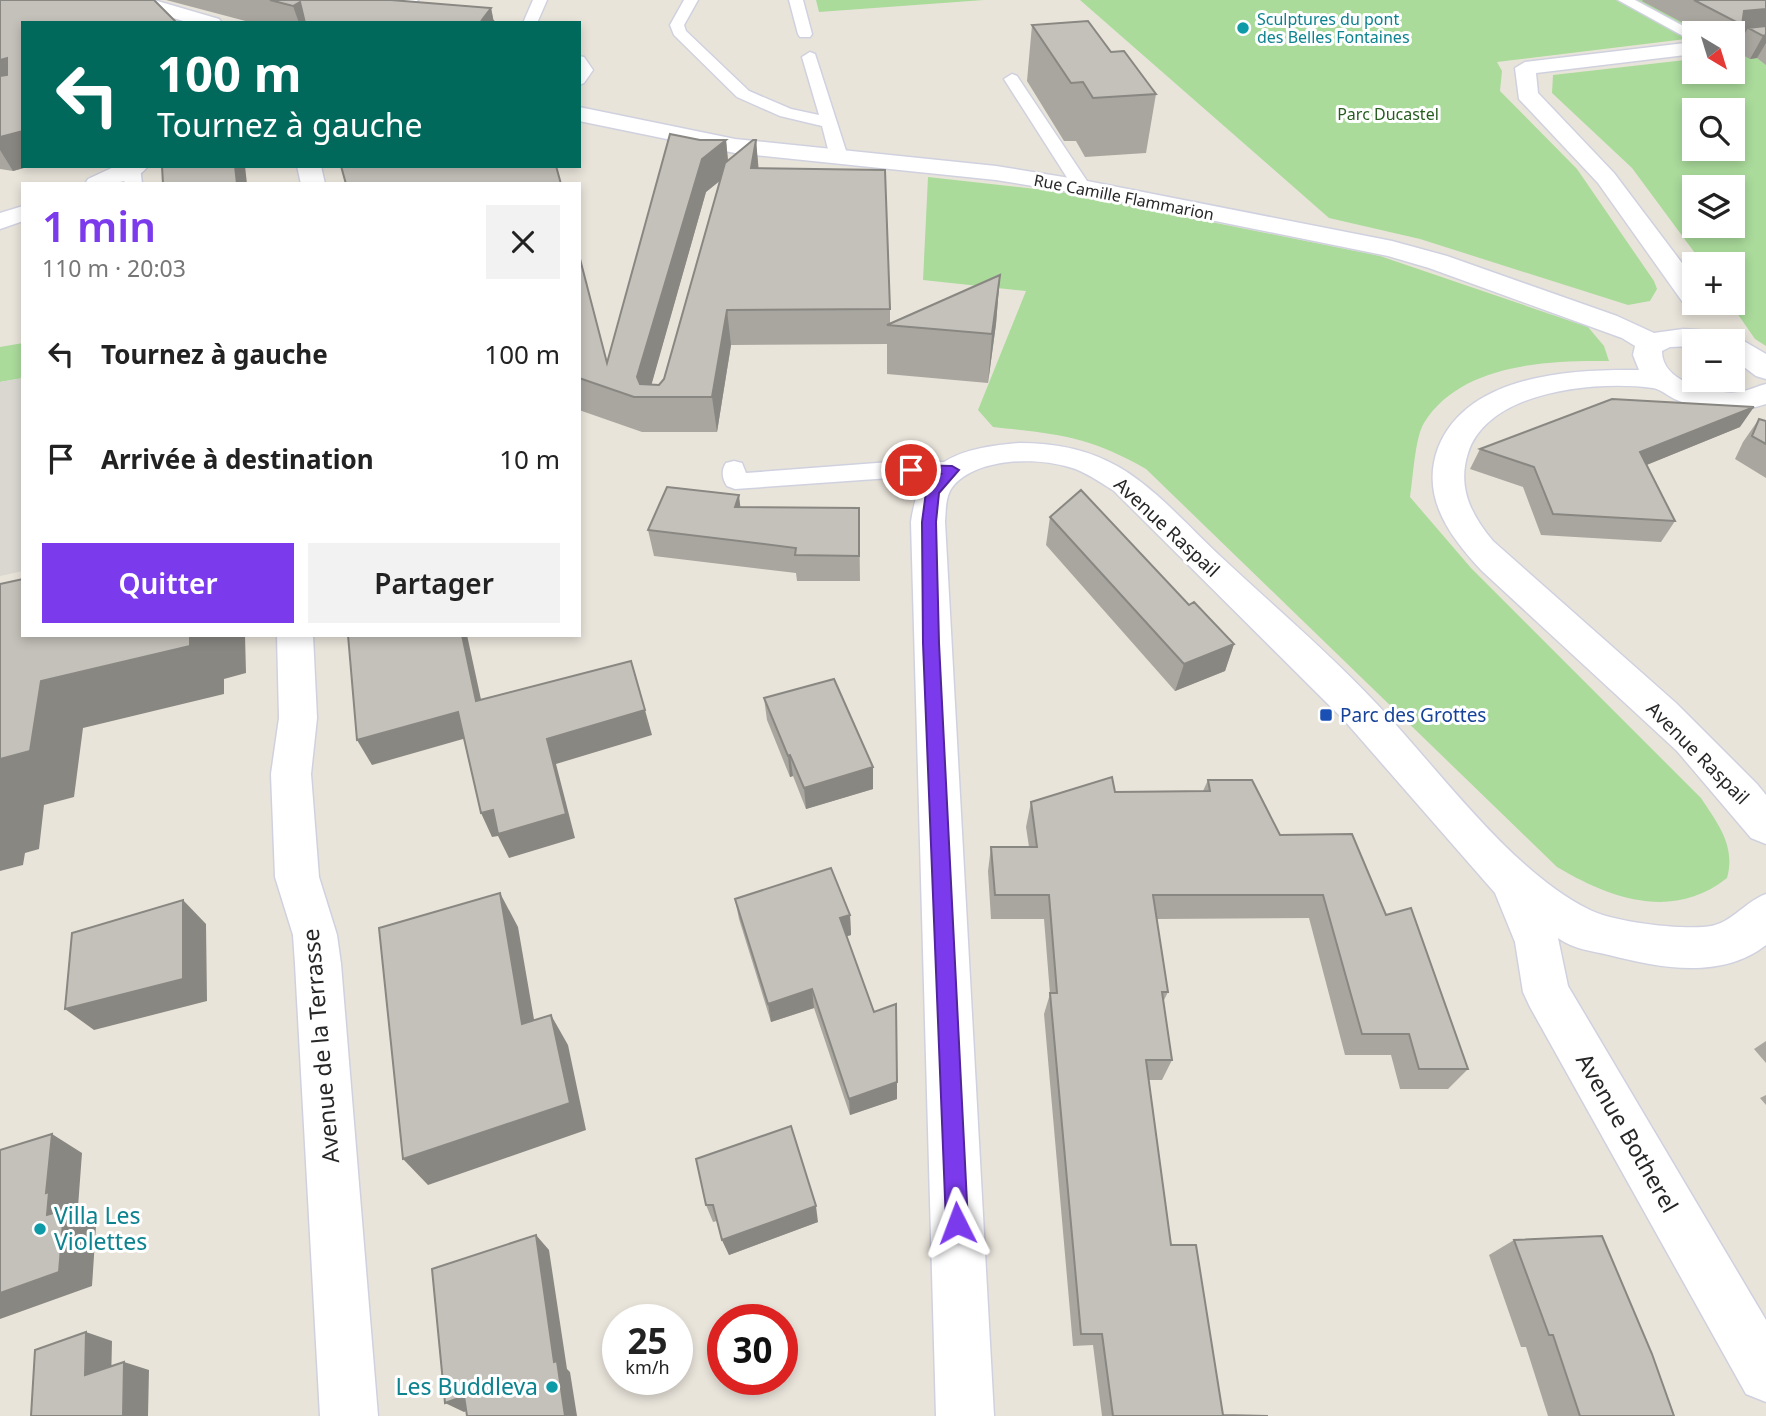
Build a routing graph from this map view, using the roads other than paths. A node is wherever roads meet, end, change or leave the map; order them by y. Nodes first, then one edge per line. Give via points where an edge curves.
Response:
1 (133, 0) edge
2 (408, 0) edge
3 (540, 0) edge
4 (691, 0) edge
5 (796, 0) edge
6 (1625, 0) edge
7 (205, 21) edge
8 (382, 21) edge
9 (531, 21) edge
10 (1682, 31) edge
11 (805, 34) dead end
12 (1766, 39) edge
13 (1745, 41) edge
14 (1682, 49) edge
15 (810, 57) dead end
16 (1012, 79) dead end
17 (581, 114) edge
18 (831, 123) junction
19 (839, 157) junction
20 (134, 171) edge
21 (103, 182) edge
22 (1082, 187) junction
23 (21, 214) edge
24 (0, 221) edge
25 (1682, 282) edge
26 (1707, 315) edge
27 (1719, 329) edge
28 (1682, 336) edge
29 (1653, 345) junction
30 (1745, 355) edge
31 (1766, 370) edge
32 (1665, 380) junction
33 (1766, 393) edge
34 (734, 468) dead end
35 (952, 470) junction
36 (295, 637) edge
37 (1766, 826) edge
38 (1512, 882) junction
39 (1766, 914) edge
40 (1766, 1374) edge
41 (349, 1416) edge
42 (965, 1416) edge

1 - 7 street
2 - 8 street
3 - 9 lane
4 - 18 lane via 677,25 679,32 743,94 786,113
5 - 11 lane
6 - 10 lane
12 - 13 street
14 - 25 street via 1525,68 1527,94 1606,178
15 - 18 lane
16 - 22 lane
17 - 19 street, Rue Camille Flammarion via 750,154
18 - 19 lane
19 - 22 street, Rue Camille Flammarion
20 - 21 street
22 - 29 street, Rue Camille Flammarion via 1392,249 1608,322
23 - 24 street
26 - 27 street
28 - 29 street
29 - 32 street via 1648,358
30 - 31 street
32 - 33 street via 1722,401 1749,400
32 - 37 street, Avenue Raspail via 1609,377 1541,386 1501,398 1466,424 1452,449 1452,505 1482,551 1698,749
34 - 35 lane via 735,481
35 - 38 street, Avenue Raspail via 992,456 1051,453 1079,459 1124,483 1358,709
35 - 42 street via 933,492 929,522
36 - 41 street, Avenue de la Terrasse via 298,718 290,774 298,877 315,935 318,964
38 - 39 street, Avenue Raspail via 1579,928 1656,946 1704,948 1739,939
38 - 40 street, Avenue Botherel via 1537,942 1546,992

